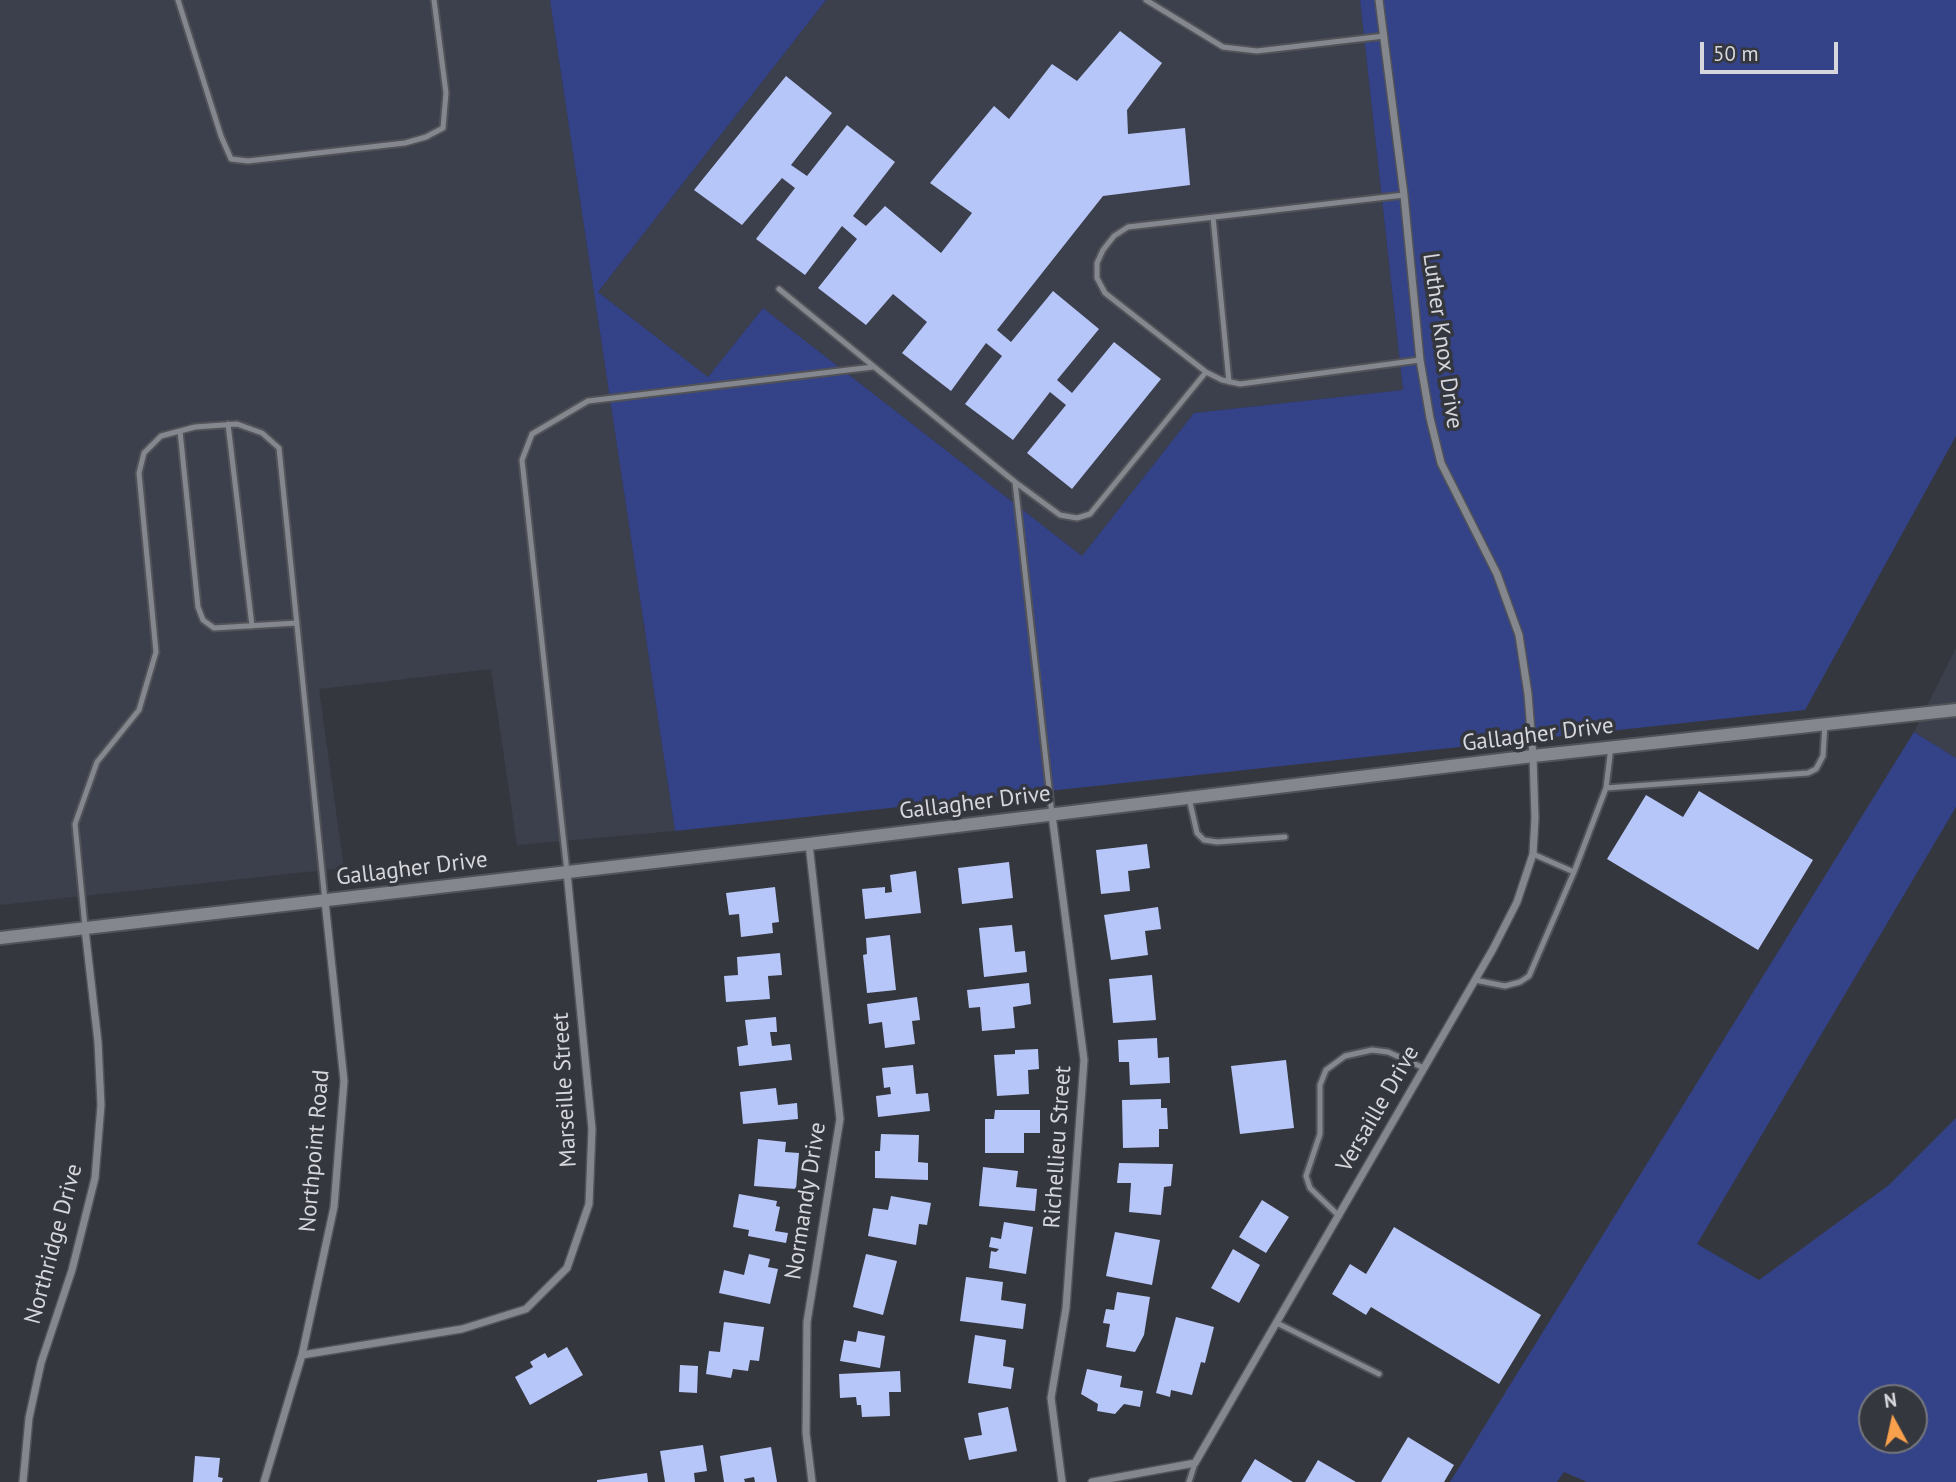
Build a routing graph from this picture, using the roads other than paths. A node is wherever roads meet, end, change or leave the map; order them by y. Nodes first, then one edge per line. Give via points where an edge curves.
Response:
1 (178, 0) edge
2 (434, 0) edge
3 (1146, 0) edge
4 (1379, 0) edge
5 (1384, 36) junction
6 (1404, 195) junction
7 (1213, 217) junction
8 (779, 289) dead end
9 (1420, 360) junction
10 (873, 366) junction
11 (1206, 372) junction
12 (1229, 382) junction
13 (228, 424) junction
14 (180, 431) junction
15 (1015, 482) junction
16 (297, 623) junction
17 (252, 626) junction
18 (1956, 710) edge
19 (1825, 724) junction
20 (1611, 747) junction
21 (1533, 755) junction
22 (1606, 788) junction
23 (1189, 798) junction
24 (1052, 815) junction
25 (1285, 837) dead end
26 (810, 844) junction
27 (1533, 854) junction
28 (567, 872) junction
29 (1574, 872) junction
30 (325, 901) junction
31 (85, 929) junction
32 (0, 938) edge
33 (1475, 980) junction
34 (1424, 1068) junction
35 (1339, 1216) junction
36 (1277, 1323) junction
37 (302, 1354) junction
38 (1380, 1374) dead end
39 (1195, 1463) junction
40 (23, 1482) edge
41 (264, 1482) edge
42 (812, 1482) edge
43 (1062, 1482) edge
44 (1092, 1482) edge
45 (1189, 1482) edge

1 - 2 lane via 221,136 231,159 248,161 405,143 443,128 446,93
3 - 5 lane via 1223,47 1256,51
4 - 5 street, Luther Knox Drive
5 - 6 street, Luther Knox Drive
6 - 7 lane
6 - 9 street, Luther Knox Drive
7 - 11 lane via 1128,227 1114,236 1097,263 1097,278 1105,293
7 - 12 lane
8 - 10 lane
9 - 12 lane
9 - 21 street, Luther Knox Drive via 1441,463 1497,574 1519,635
10 - 15 lane
10 - 28 lane via 588,401 532,434 522,460
11 - 12 lane
11 - 15 lane via 1090,514 1060,515
13 - 14 lane
13 - 16 lane via 262,433 279,447
13 - 17 lane
14 - 17 lane via 198,607 203,620 214,628
14 - 31 lane via 161,436 144,453 139,473 156,652 139,710 97,762 75,824
15 - 24 lane
16 - 17 lane
16 - 30 lane
18 - 19 street, Gallagher Drive
19 - 20 street, Gallagher Drive
19 - 22 lane via 1823,756 1808,773
20 - 21 street, Gallagher Drive
20 - 22 lane
21 - 23 street, Gallagher Drive
21 - 27 street, Versaille Drive
22 - 29 lane
23 - 24 street, Gallagher Drive
23 - 25 lane via 1197,833 1204,840
24 - 26 street, Gallagher Drive
24 - 43 street, Richellieu Street via 1084,1060 1066,1308 1051,1398
26 - 28 street, Gallagher Drive
26 - 42 street, Normandy Drive via 840,1119 807,1322 806,1433
27 - 29 lane
27 - 33 street, Versaille Drive via 1517,902
28 - 30 street, Gallagher Drive
28 - 37 street, Marseille Street via 592,1129 589,1204 567,1268 526,1309 462,1329
29 - 33 lane via 1529,976 1505,986
30 - 31 street, Gallagher Drive
30 - 37 street, Northpoint Road via 344,1081 334,1206
31 - 32 street, Gallagher Drive
31 - 40 street, Northridge Drive via 99,1042 101,1105 95,1178 72,1270 41,1363 29,1418
33 - 34 street, Versaille Drive
34 - 35 street, Versaille Drive
34 - 35 lane via 1388,1052 1372,1051 1345,1056 1326,1070 1320,1085 1320,1134 1306,1176 1310,1188
35 - 36 street, Versaille Drive
36 - 38 lane
36 - 39 street, Versaille Drive
37 - 41 street, Northpoint Road
39 - 44 street
39 - 45 lane

